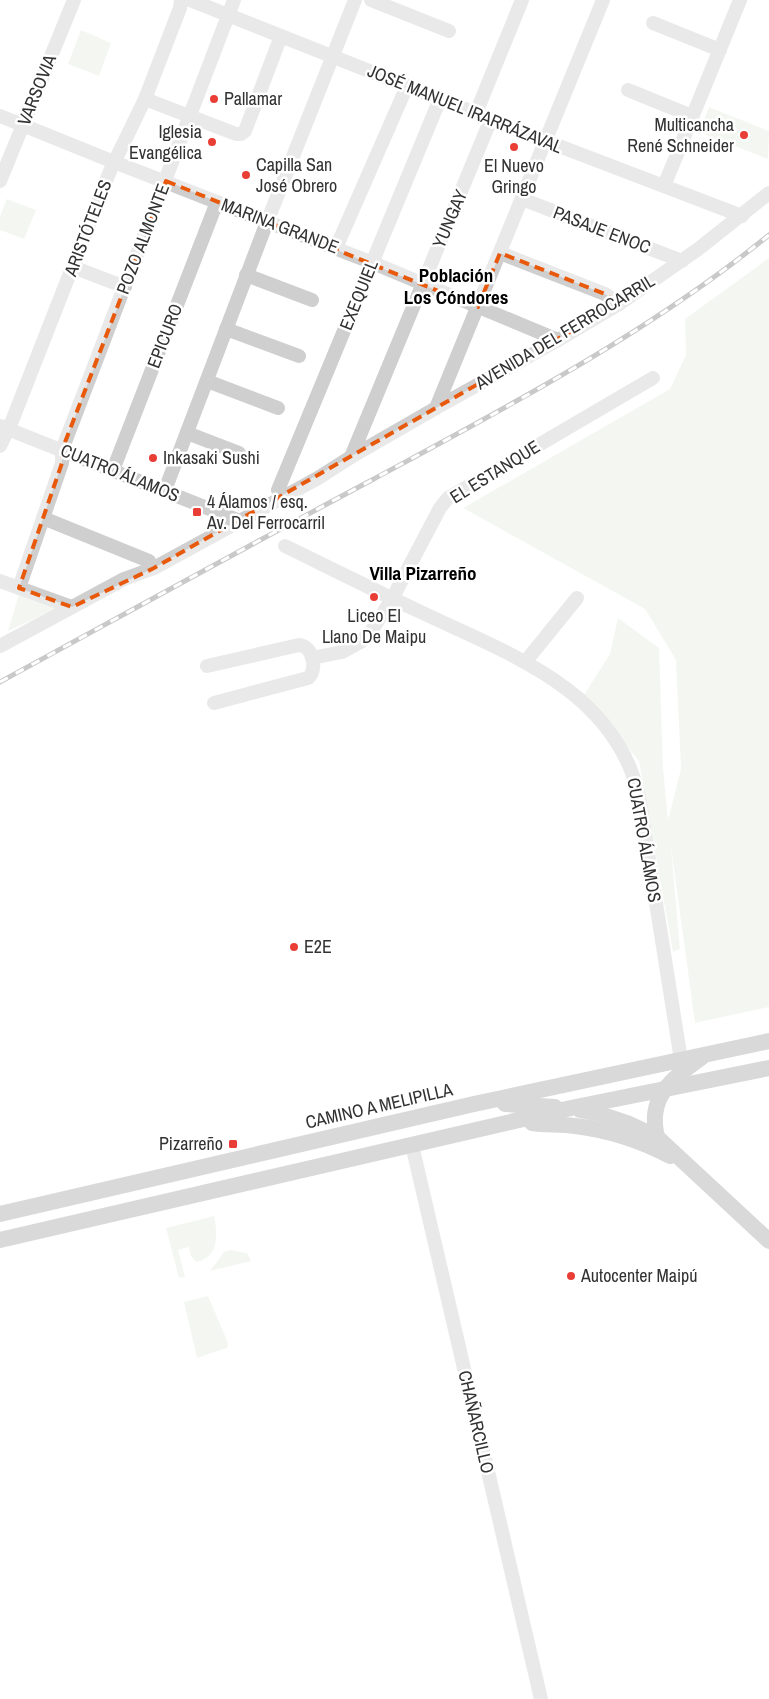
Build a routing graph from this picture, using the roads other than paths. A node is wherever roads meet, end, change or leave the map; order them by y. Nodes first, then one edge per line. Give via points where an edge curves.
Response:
1 (74, 0) edge
2 (181, 0) edge
3 (190, 0) edge
4 (234, 0) edge
5 (355, 0) edge
6 (371, 0) edge
7 (522, 0) edge
8 (603, 0) edge
9 (740, 0) edge
10 (228, 15) junction
11 (653, 24) dead end
12 (449, 31) dead end
13 (282, 36) junction
14 (720, 50) junction
15 (332, 56) junction
16 (407, 86) junction
17 (628, 90) dead end
18 (145, 99) junction
19 (440, 99) junction
20 (476, 113) junction
21 (0, 116) edge
22 (190, 116) junction
23 (692, 116) junction
24 (491, 119) junction
25 (23, 125) junction
26 (546, 141) junction
27 (114, 162) junction
28 (0, 181) edge
29 (166, 181) junction
30 (664, 186) junction
31 (769, 193) edge
32 (522, 199) junction
33 (217, 202) junction
34 (742, 216) junction
35 (267, 222) junction
36 (336, 248) junction
37 (500, 252) junction
38 (682, 261) junction
39 (373, 262) junction
40 (73, 267) junction
41 (246, 276) junction
42 (423, 284) junction
43 (125, 287) junction
44 (312, 300) dead end
45 (619, 304) junction
46 (478, 306) junction
47 (226, 329) junction
48 (558, 340) junction
49 (299, 356) dead end
50 (653, 378) dead end
51 (206, 381) junction
52 (278, 408) dead end
53 (436, 408) junction
54 (4, 427) edge
55 (187, 433) junction
56 (0, 446) edge
57 (62, 450) junction
58 (239, 453) dead end
59 (351, 457) junction
60 (113, 470) junction
61 (165, 490) junction
62 (278, 490) junction
63 (43, 518) junction
64 (235, 519) junction
65 (285, 546) dead end
66 (149, 561) junction
67 (124, 579) junction
68 (0, 581) edge
69 (19, 588) junction
70 (577, 598) dead end
71 (392, 599) junction
72 (72, 607) junction
73 (0, 646) edge
74 (312, 658) junction
75 (526, 662) junction
76 (207, 666) dead end
77 (214, 703) dead end
78 (769, 1041) edge
79 (706, 1055) junction
80 (681, 1060) junction
81 (769, 1068) edge
82 (670, 1087) junction
83 (474, 1104) junction
84 (571, 1108) junction
85 (515, 1121) junction
86 (657, 1137) junction
87 (412, 1145) junction
88 (673, 1152) junction
89 (687, 1164) junction
90 (0, 1214) edge
91 (0, 1240) edge
92 (769, 1241) edge
93 (541, 1699) edge

1 - 25 street, VARSOVIA
2 - 18 street, ARISTÓTELES
3 - 10 street, JOSÉ MANUEL IRARRÁZAVAL
4 - 10 street, POZO ALMONTE
5 - 15 street
6 - 12 street
7 - 20 street
8 - 26 street
9 - 14 street
10 - 13 street, JOSÉ MANUEL IRARRÁZAVAL
10 - 22 street, POZO ALMONTE
11 - 14 street
13 - 15 street, JOSÉ MANUEL IRARRÁZAVAL
13 - 22 street via 241,134
14 - 23 street
15 - 16 street, JOSÉ MANUEL IRARRÁZAVAL
15 - 35 street
16 - 19 street, JOSÉ MANUEL IRARRÁZAVAL
16 - 36 street
17 - 23 street
18 - 22 street
18 - 27 street, ARISTÓTELES
19 - 20 street, JOSÉ MANUEL IRARRÁZAVAL
19 - 39 street, EXEQUIEL
20 - 24 street, JOSÉ MANUEL IRARRÁZAVAL
21 - 25 street, MARINA GRANDE
22 - 29 street, POZO ALMONTE
23 - 30 street
24 - 26 street, JOSÉ MANUEL IRARRÁZAVAL
24 - 42 street, YUNGAY
25 - 27 street, MARINA GRANDE
25 - 28 street, VARSOVIA
26 - 30 street, JOSÉ MANUEL IRARRÁZAVAL
26 - 32 street
27 - 29 street, MARINA GRANDE
27 - 40 street, ARISTÓTELES
29 - 33 street, MARINA GRANDE
29 - 43 street, POZO ALMONTE
30 - 34 street, JOSÉ MANUEL IRARRÁZAVAL
31 - 34 street, AVENIDA DEL FERROCARRIL
32 - 37 street
32 - 38 street, PASAJE ENOC
33 - 35 street, MARINA GRANDE
33 - 60 street, EPICURO
34 - 38 street, AVENIDA DEL FERROCARRIL
35 - 36 street, MARINA GRANDE
35 - 41 street
36 - 39 street, MARINA GRANDE
37 - 45 street via 605,294
37 - 46 street
38 - 45 street, AVENIDA DEL FERROCARRIL
39 - 42 street, MARINA GRANDE
39 - 62 street, EXEQUIEL
40 - 43 street
40 - 54 street, ARISTÓTELES
41 - 44 street
41 - 47 street
42 - 46 street, MARINA GRANDE
42 - 59 street, YUNGAY
43 - 57 street, POZO ALMONTE
45 - 48 street, AVENIDA DEL FERROCARRIL
46 - 48 street, MARINA GRANDE
46 - 53 street
47 - 49 street
47 - 51 street
48 - 53 street, AVENIDA DEL FERROCARRIL
50 - 71 street, EL ESTANQUE via 448,498
51 - 52 street
51 - 55 street
53 - 59 street, AVENIDA DEL FERROCARRIL
54 - 56 street, ARISTÓTELES
54 - 57 street, CUATRO ÁLAMOS
55 - 58 street
55 - 61 street
57 - 60 street, CUATRO ÁLAMOS
57 - 63 street, POZO ALMONTE via 62,463
59 - 62 street, AVENIDA DEL FERROCARRIL via 328,464
59 - 64 street, AVENIDA DEL FERROCARRIL via 318,478
60 - 61 street, CUATRO ÁLAMOS
61 - 64 street, CUATRO ÁLAMOS
62 - 64 street, AVENIDA DEL FERROCARRIL
63 - 66 street
63 - 69 street, POZO ALMONTE
64 - 66 street, AVENIDA DEL FERROCARRIL
64 - 67 street, AVENIDA DEL FERROCARRIL via 154,568
65 - 71 street, CUATRO ÁLAMOS
66 - 67 street, AVENIDA DEL FERROCARRIL
67 - 72 street, AVENIDA DEL FERROCARRIL
68 - 69 street
69 - 72 street
70 - 75 street
71 - 74 street, EL ESTANQUE via 362,641 342,652
71 - 75 street, CUATRO ÁLAMOS
72 - 73 street, AVENIDA DEL FERROCARRIL
74 - 76 street via 307,648 299,645
74 - 77 street via 313,671 308,678
75 - 80 street, CUATRO ÁLAMOS via 568,690 594,714 617,741 631,768 642,815
78 - 79 main road, CAMINO A MELIPILLA
79 - 80 main road, CAMINO A MELIPILLA
79 - 82 main road
80 - 83 main road, CAMINO A MELIPILLA
81 - 82 main road
82 - 84 main road
82 - 86 main road via 658,1100 655,1114
82 - 88 main road via 664,1117
83 - 84 main road
83 - 90 main road, CAMINO A MELIPILLA
84 - 85 main road
84 - 86 main road via 609,1116
85 - 87 main road
85 - 89 main road via 617,1134
86 - 88 main road
87 - 91 main road
87 - 93 street, CHAÑARCILLO
88 - 89 main road
89 - 92 main road

